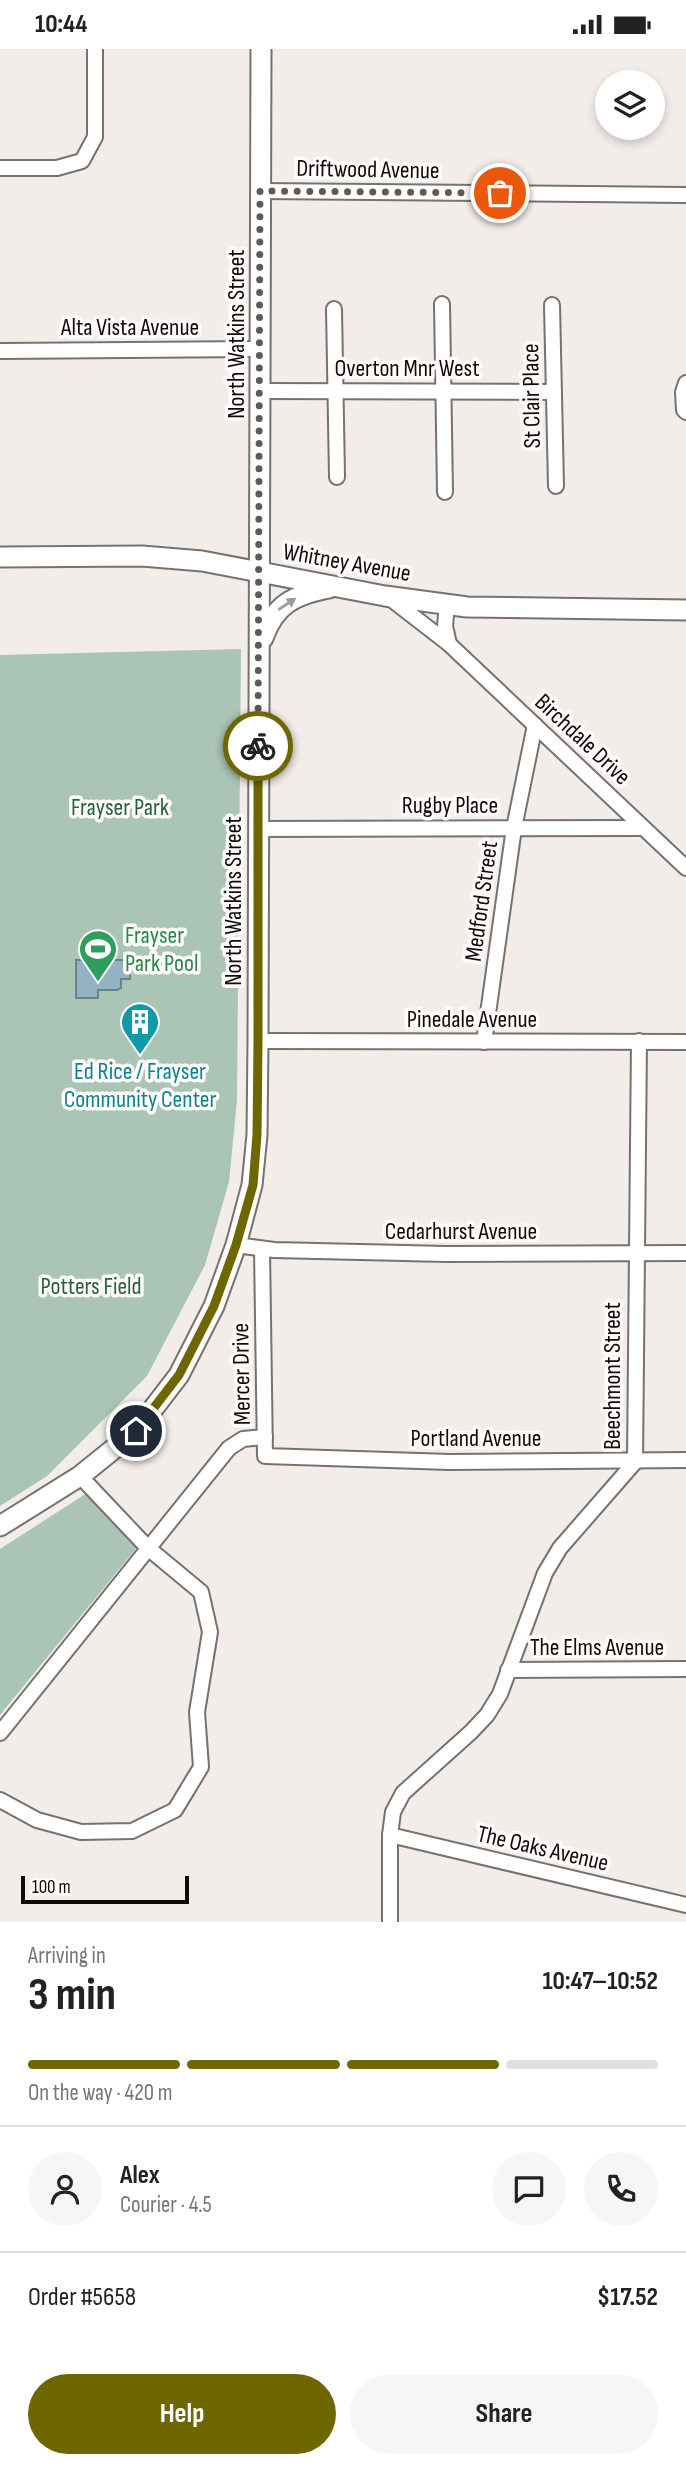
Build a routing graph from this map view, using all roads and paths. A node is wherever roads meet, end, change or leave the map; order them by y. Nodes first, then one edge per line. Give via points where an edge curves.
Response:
1 (95, 49) edge
2 (261, 49) edge
3 (0, 168) edge
4 (260, 191) junction
5 (686, 195) edge
6 (442, 304) dead end
7 (552, 305) dead end
8 (334, 309) dead end
9 (260, 349) junction
10 (0, 351) edge
11 (686, 383) edge
12 (260, 391) junction
13 (335, 391) junction
14 (443, 391) junction
15 (554, 392) junction
16 (685, 411) edge
17 (337, 477) dead end
18 (556, 486) dead end
19 (445, 492) dead end
20 (0, 557) edge
21 (260, 572) junction
22 (338, 587) junction
23 (385, 596) junction
24 (447, 604) junction
25 (686, 610) edge
26 (449, 644) junction
27 (259, 649) junction
28 (535, 725) junction
29 (514, 828) junction
30 (643, 828) junction
31 (257, 829) junction
32 (686, 868) edge
33 (258, 1041) junction
34 (639, 1041) junction
35 (484, 1042) junction
36 (686, 1042) edge
37 (236, 1245) junction
38 (262, 1249) junction
39 (686, 1253) edge
40 (635, 1254) junction
41 (265, 1437) junction
42 (265, 1457) joint
43 (686, 1460) edge
44 (635, 1462) junction
45 (80, 1476) junction
46 (0, 1526) edge
47 (148, 1548) junction
48 (686, 1669) edge
49 (508, 1670) junction
50 (0, 1733) edge
51 (0, 1800) edge
52 (390, 1835) junction
53 (686, 1905) edge
54 (390, 1922) edge

1 - 3 street via 95,137 82,161 57,167
2 - 4 main road, North Watkins Street
4 - 5 street, Driftwood Avenue
4 - 9 main road, North Watkins Street
6 - 14 street
7 - 15 street, St Clair Place
8 - 13 street
9 - 10 street, Alta Vista Avenue
9 - 12 main road, North Watkins Street
11 - 16 street
12 - 13 street, Overton Mnr West
12 - 21 main road, North Watkins Street
13 - 14 street, Overton Mnr West
13 - 17 street
14 - 15 street, Overton Mnr West
14 - 19 street
15 - 18 street, St Clair Place
20 - 21 main road, Whitney Avenue via 142,556
21 - 22 main road, Whitney Avenue
21 - 27 main road, North Watkins Street
22 - 23 main road, Whitney Avenue
27 -> 22 main road via 269,621 280,607 308,593
23 - 24 main road, Whitney Avenue
23 - 26 street, Birchdale Drive
24 - 25 main road, Whitney Avenue via 546,610
24 - 26 street
26 - 28 street, Birchdale Drive
27 - 31 main road, North Watkins Street
28 - 29 street, Medford Street
28 - 30 street, Birchdale Drive
29 - 30 street, Rugby Place
29 - 31 street, Rugby Place
29 - 35 street, Medford Street
30 - 32 street, Birchdale Drive
31 - 33 main road, North Watkins Street
33 - 35 street, Pinedale Avenue
33 - 37 main road, North Watkins Street via 253,1185
34 - 35 street, Pinedale Avenue
34 - 36 street, Pinedale Avenue
34 - 40 street, Beechmont Street
37 - 38 street, Cedarhurst Avenue
37 - 45 main road, North Watkins Street via 214,1306 179,1375 136,1431
38 - 40 street, Cedarhurst Avenue
38 - 41 street, Mercer Drive
39 - 40 street, Cedarhurst Avenue
40 - 44 street, Beechmont Street
41 - 42 street, Mercer Drive
41 - 47 street via 243,1439 229,1448
42 - 44 street, Portland Avenue
43 - 44 street, Portland Avenue
44 - 49 street, Beechmont Street via 560,1548 545,1573
45 - 46 main road, North Watkins Street
45 - 47 street
47 - 50 street
47 - 51 street via 201,1592 210,1632 197,1712 201,1767 175,1810 132,1831 81,1832 37,1820
48 - 49 street, The Elms Avenue
49 - 52 street, Beechmont Street via 487,1715 403,1793 393,1812
52 - 53 street, The Oaks Avenue
52 - 54 street, Beechmont Street

